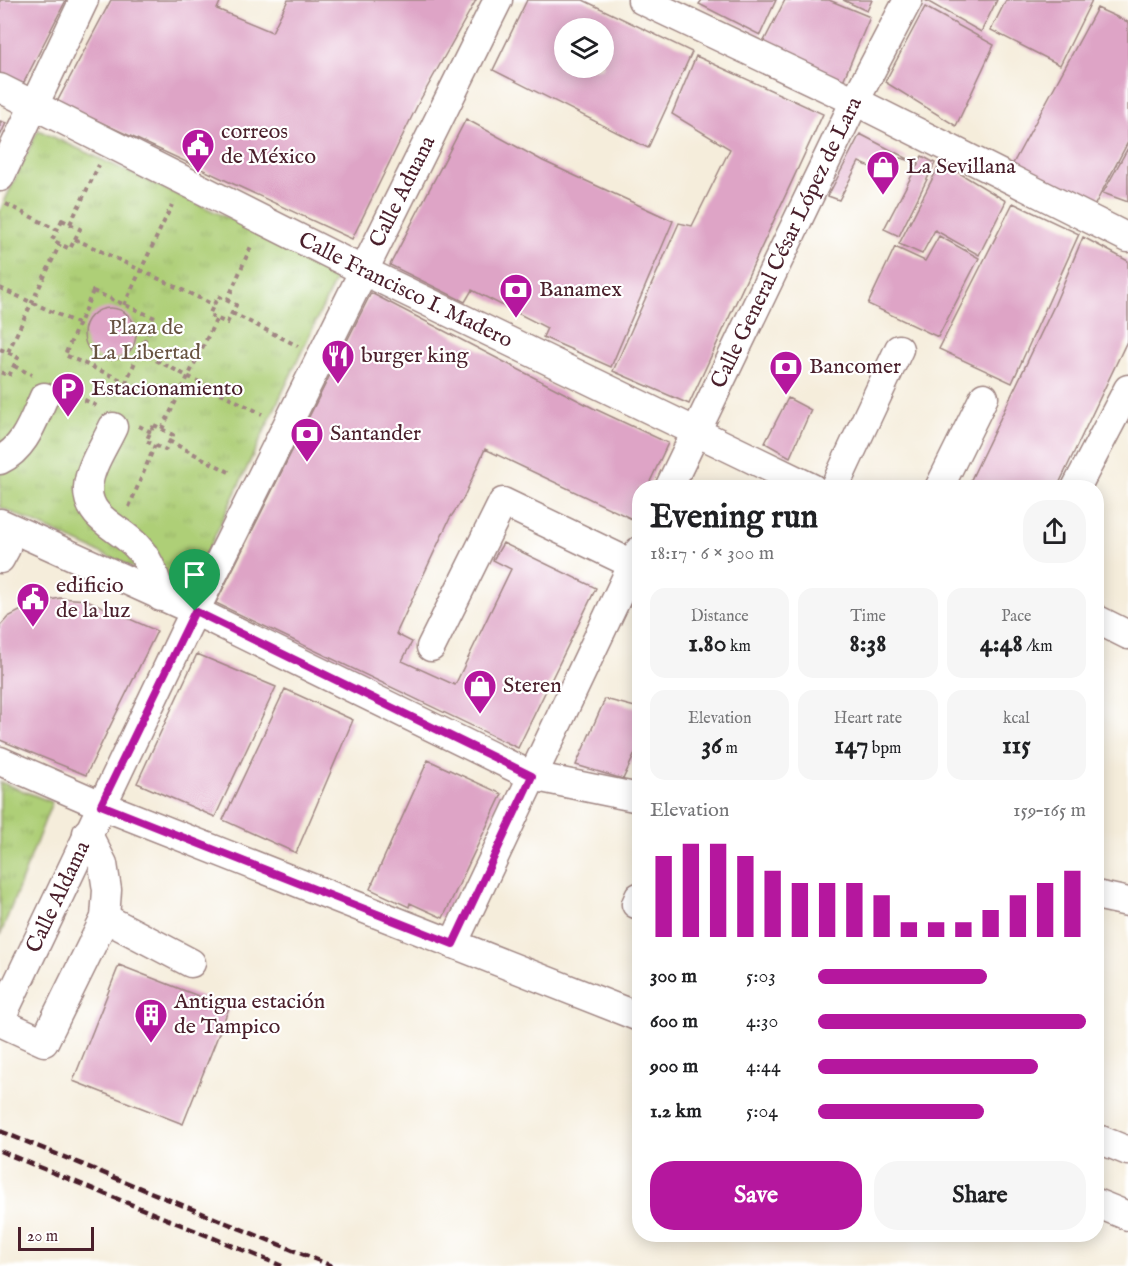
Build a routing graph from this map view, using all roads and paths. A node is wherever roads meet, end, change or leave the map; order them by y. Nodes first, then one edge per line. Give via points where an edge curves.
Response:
1 (84, 0) edge
2 (498, 0) edge
3 (642, 0) edge
4 (908, 0) edge
5 (0, 88) edge
6 (855, 101) junction
7 (34, 103) junction
8 (101, 160) dead end
9 (2, 190) edge
10 (177, 196) dead end
11 (70, 224) junction
12 (57, 230) junction
13 (256, 234) dead end
14 (75, 238) junction
15 (1128, 238) edge
16 (60, 244) junction
17 (141, 270) junction
18 (364, 271) junction
19 (0, 288) edge
20 (227, 301) junction
21 (31, 302) junction
22 (124, 305) junction
23 (214, 305) junction
24 (232, 313) junction
25 (217, 318) junction
26 (79, 324) junction
27 (299, 346) dead end
28 (0, 349) edge
29 (898, 349) dead end
30 (8, 352) junction
31 (140, 352) junction
32 (14, 366) junction
33 (0, 372) edge
34 (189, 376) junction
35 (49, 388) junction
36 (1128, 389) edge
37 (984, 397) dead end
38 (266, 415) dead end
39 (115, 419) junction
40 (162, 429) junction
41 (697, 430) junction
42 (151, 432) junction
43 (169, 441) junction
44 (155, 445) junction
45 (0, 460) edge
46 (237, 476) dead end
47 (673, 480) edge
48 (796, 480) edge
49 (838, 480) edge
50 (943, 480) edge
51 (1080, 480) edge
52 (137, 512) dead end
53 (2, 543) edge
54 (632, 555) edge
55 (632, 565) edge
56 (161, 597) junction
57 (195, 611) junction
58 (1104, 623) edge
59 (1128, 635) edge
60 (430, 647) dead end
61 (0, 761) edge
62 (532, 776) junction
63 (632, 797) edge
64 (101, 805) junction
65 (87, 833) junction
66 (1104, 897) edge
67 (1128, 902) edge
68 (105, 918) junction
69 (453, 944) junction
70 (191, 963) dead end
71 (632, 1014) edge
72 (0, 1021) edge
73 (1104, 1141) edge
74 (1128, 1151) edge
75 (1104, 1206) edge
76 (1128, 1216) edge

1 - 7 street
2 - 18 street, Calle Aduana
3 - 6 street
4 - 6 street, Calle General César López de Lara
5 - 7 street, Calle Francisco I. Madero
6 - 15 street
6 - 41 street, Calle General César López de Lara
7 - 9 street
7 - 18 street, Calle Francisco I. Madero
8 - 11 path
9 - 12 path
10 - 17 path
11 - 12 path via 62,220
11 - 14 path via 80,229
12 - 16 path via 52,240
13 - 20 path
14 - 16 path via 70,249
14 - 17 path
16 - 21 path
17 - 22 path
17 - 23 path
18 - 41 street, Calle Francisco I. Madero
18 - 57 street, Calle Aduana
19 - 21 path
20 - 23 path via 218,296
20 - 24 path via 236,305
21 - 26 path
21 - 30 path
22 - 26 path via 93,291
22 - 31 path via 154,318
23 - 25 path via 209,315
24 - 25 path via 227,323
24 - 27 path
25 - 34 path
26 - 31 path via 65,355 126,382
28 - 30 path
29 - 49 street
30 - 32 path via 18,357
31 - 34 path
32 - 33 path via 9,376
32 - 35 path
34 - 38 path
34 - 40 path
35 - 39 path
35 - 45 street via 25,438
36 - 51 street
37 - 50 street
39 - 42 path
39 - 56 street via 91,472 88,489 94,512 140,549 154,573
40 - 42 path via 154,425
40 - 43 path via 173,435
41 - 47 street, Calle General César López de Lara
41 - 48 street, Calle Francisco I. Madero
42 - 44 path via 146,441
43 - 44 path via 165,450
43 - 46 path
44 - 52 path via 128,506
53 - 56 street
54 - 60 street via 503,502
55 - 62 street
56 - 57 street
57 - 62 street
57 - 64 street, Calle Aduana
58 - 59 street
61 - 64 street
62 - 63 street
62 - 69 street
64 - 65 street, Calle Aldama
64 - 69 street
65 - 68 street via 104,864
65 - 72 street, Calle Aldama
66 - 67 street
68 - 70 street
68 - 72 street via 44,1042
69 - 71 street
73 - 74 street
75 - 76 street

